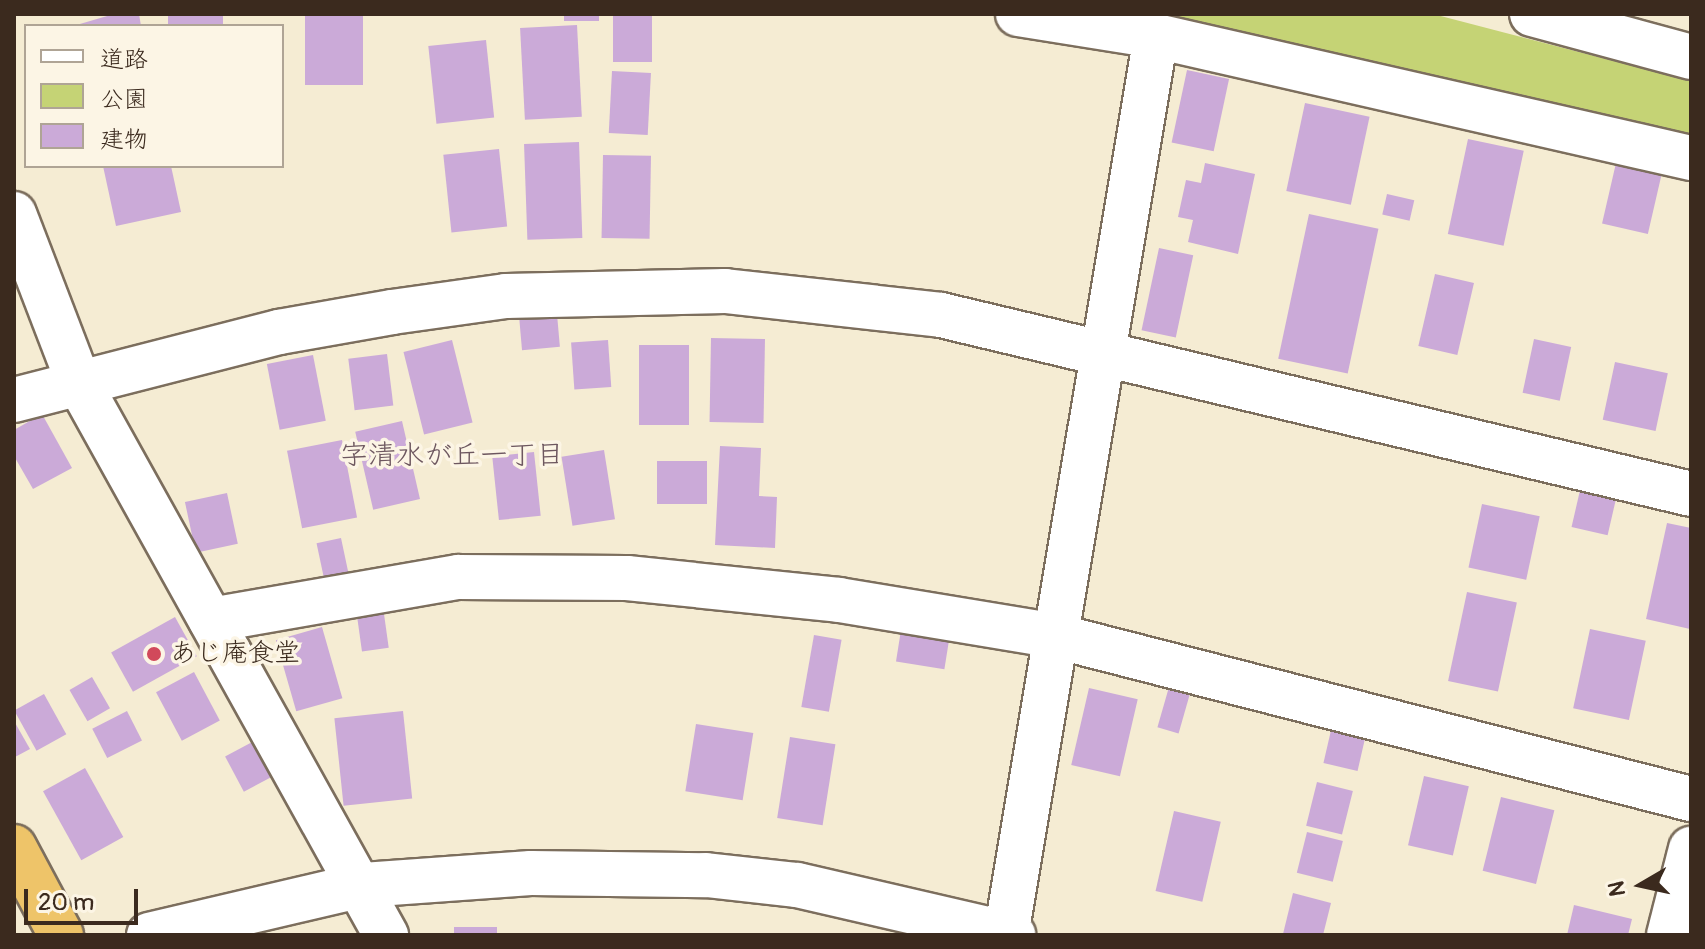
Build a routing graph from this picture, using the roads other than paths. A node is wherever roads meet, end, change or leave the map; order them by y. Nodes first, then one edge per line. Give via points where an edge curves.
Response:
1 (1018, 14) edge
2 (1532, 14) edge
3 (1156, 36) junction
4 (1691, 57) edge
5 (1691, 158) edge
6 (14, 214) edge
7 (1105, 352) junction
8 (79, 383) junction
9 (14, 400) edge
10 (1691, 494) edge
11 (211, 620) junction
12 (1056, 636) junction
13 (1691, 799) edge
14 (14, 847) edge
15 (1691, 849) edge
16 (363, 885) junction
17 (1008, 934) edge
18 (61, 935) edge
19 (149, 935) edge
20 (386, 935) edge
21 (1669, 935) edge

1 - 3 street
2 - 4 street
3 - 5 street
3 - 7 street
6 - 8 street
7 - 8 street via 828,298 609,291 378,315
7 - 10 street
7 - 12 street
8 - 9 street
8 - 11 street
11 - 12 street via 458,577 627,578 839,600
11 - 16 street
12 - 13 street
12 - 17 street
14 - 18 highway
15 - 21 street
16 - 17 street via 531,873 706,875 839,893
16 - 19 street
16 - 20 street

